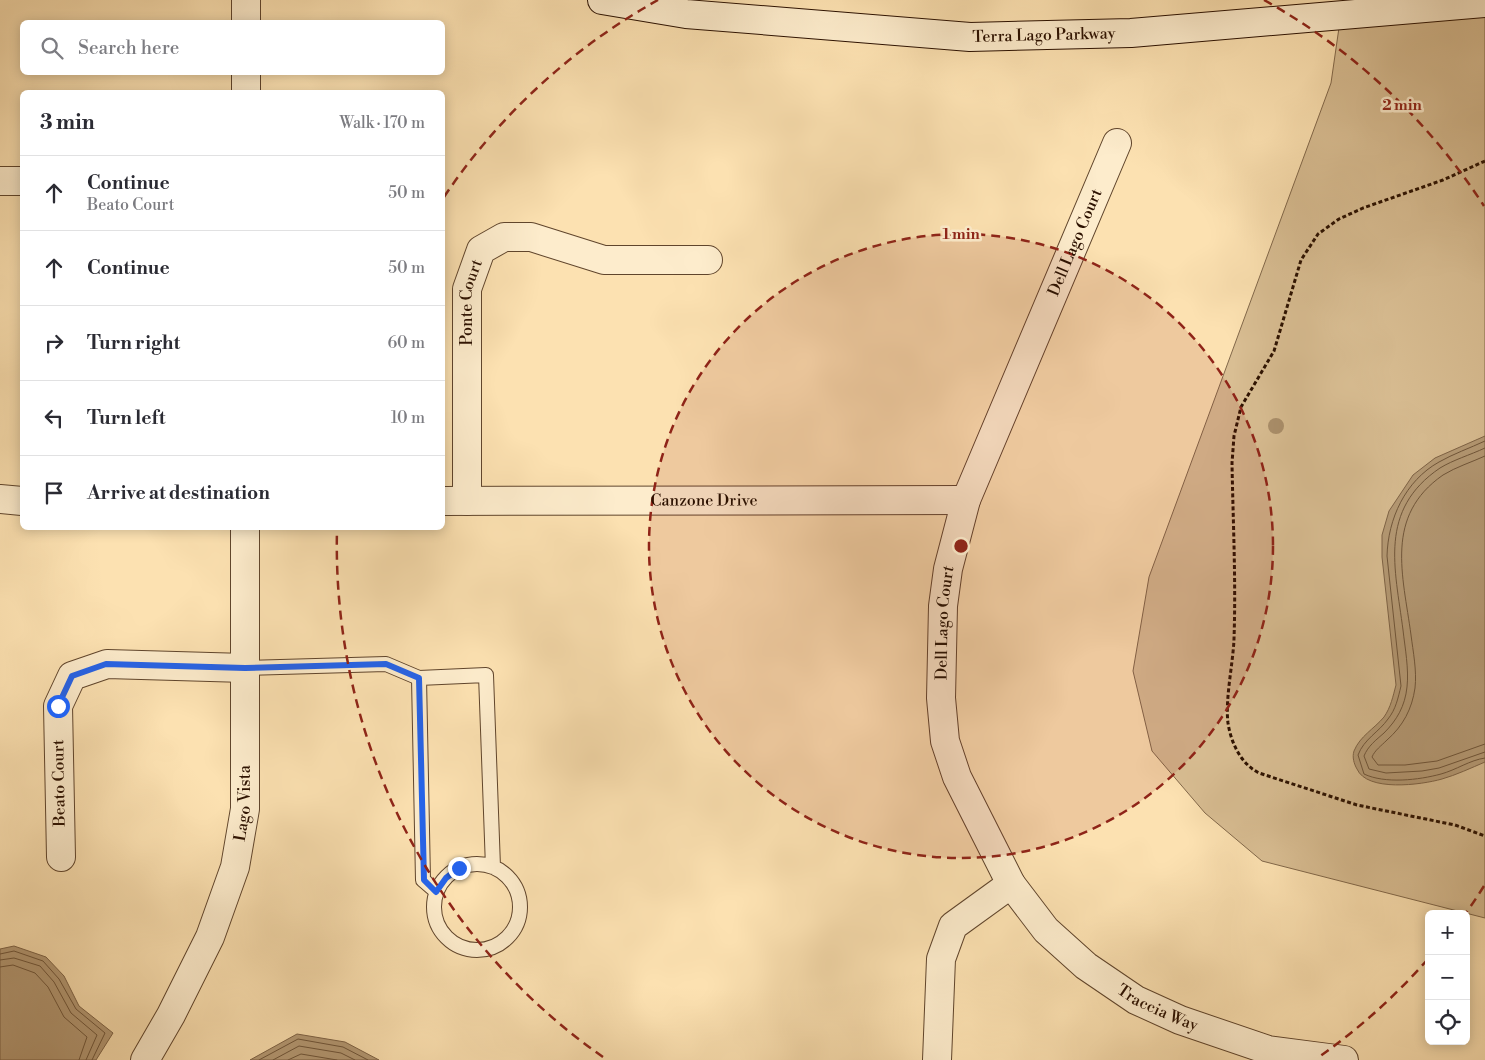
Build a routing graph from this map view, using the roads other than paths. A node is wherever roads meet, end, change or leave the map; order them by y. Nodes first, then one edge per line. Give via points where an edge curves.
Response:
1 (246, 0) edge
2 (602, 0) edge
3 (1485, 3) edge
4 (246, 20) edge
5 (246, 75) edge
6 (246, 90) edge
7 (1117, 143) dead end
8 (0, 181) edge
9 (20, 181) edge
10 (708, 260) dead end
11 (0, 499) edge
12 (966, 500) junction
13 (20, 501) edge
14 (455, 501) edge
15 (245, 530) edge
16 (245, 668) junction
17 (419, 678) junction
18 (61, 858) dead end
19 (492, 867) junction
20 (1011, 884) junction
21 (436, 892) junction
22 (146, 1060) edge
23 (937, 1060) edge
24 (1344, 1060) edge

1 - 4 street
2 - 3 street, Terra Lago Parkway via 686,14 970,37 1131,32
5 - 6 street
7 - 12 street, Dell Lago Court
8 - 9 street
10 - 14 street, Ponte Court via 604,260 531,237 504,237 481,250 466,289
11 - 13 street
12 - 14 street, Canzone Drive
12 - 20 street, Dell Lago Court via 942,606 941,698 945,741 957,777
15 - 16 street, Lago Vista
16 - 17 lane via 386,664
16 - 18 street, Beato Court via 106,664 72,676 58,706
16 - 22 street, Lago Vista via 245,809 235,867 210,937
17 - 19 lane via 486,675
17 - 21 lane via 424,880
19 - 21 lane via 476,864 459,868
19 - 21 lane via 507,875 517,889 521,906 518,922 510,937 496,947 462,948 448,939 438,925 434,909
20 - 23 street via 953,926 941,959
20 - 24 street, Traccia Way via 1053,936 1086,966 1136,1000 1180,1020 1268,1050

